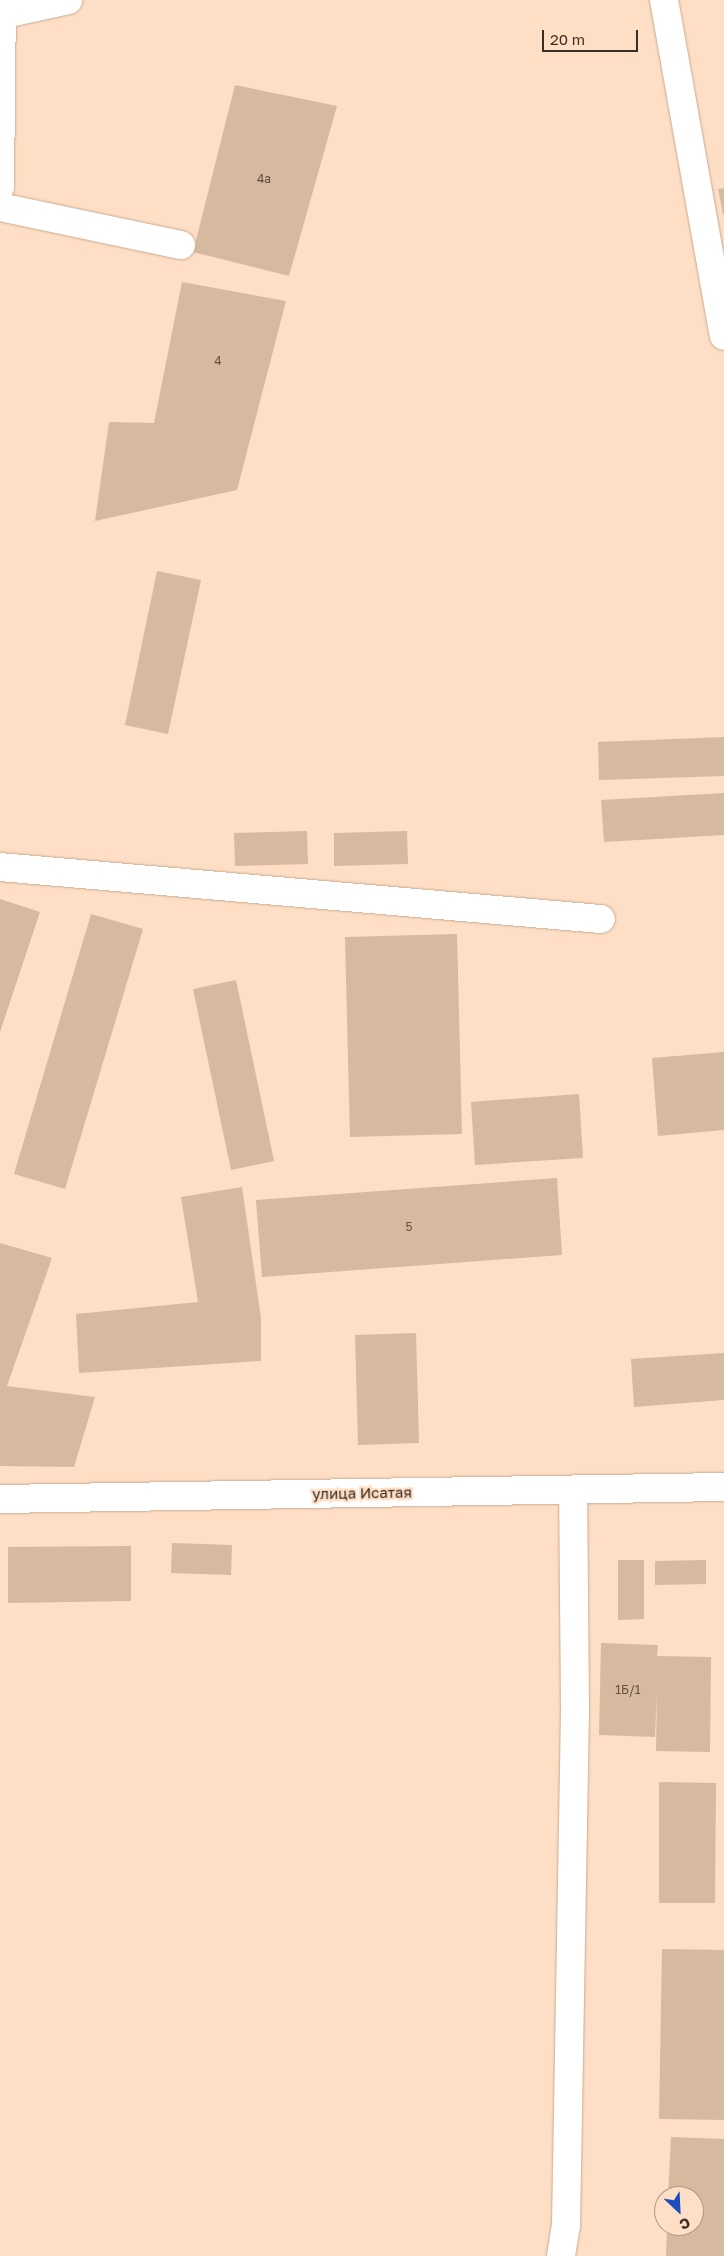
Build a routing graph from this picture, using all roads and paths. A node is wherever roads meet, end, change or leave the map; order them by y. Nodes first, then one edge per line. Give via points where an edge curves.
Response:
1 (68, 0) edge
2 (664, 0) edge
3 (2, 10) edge
4 (0, 187) edge
5 (0, 206) edge
6 (181, 245) dead end
7 (724, 336) edge
8 (0, 867) edge
9 (601, 919) dead end
10 (724, 1488) edge
11 (573, 1490) junction
12 (0, 1499) edge
13 (561, 2256) edge

1 - 3 street
2 - 7 street
3 - 4 street
5 - 6 street
8 - 9 street
10 - 11 street, улица Исатая
11 - 12 street, улица Исатая
11 - 13 street via 575,1708 566,2226

